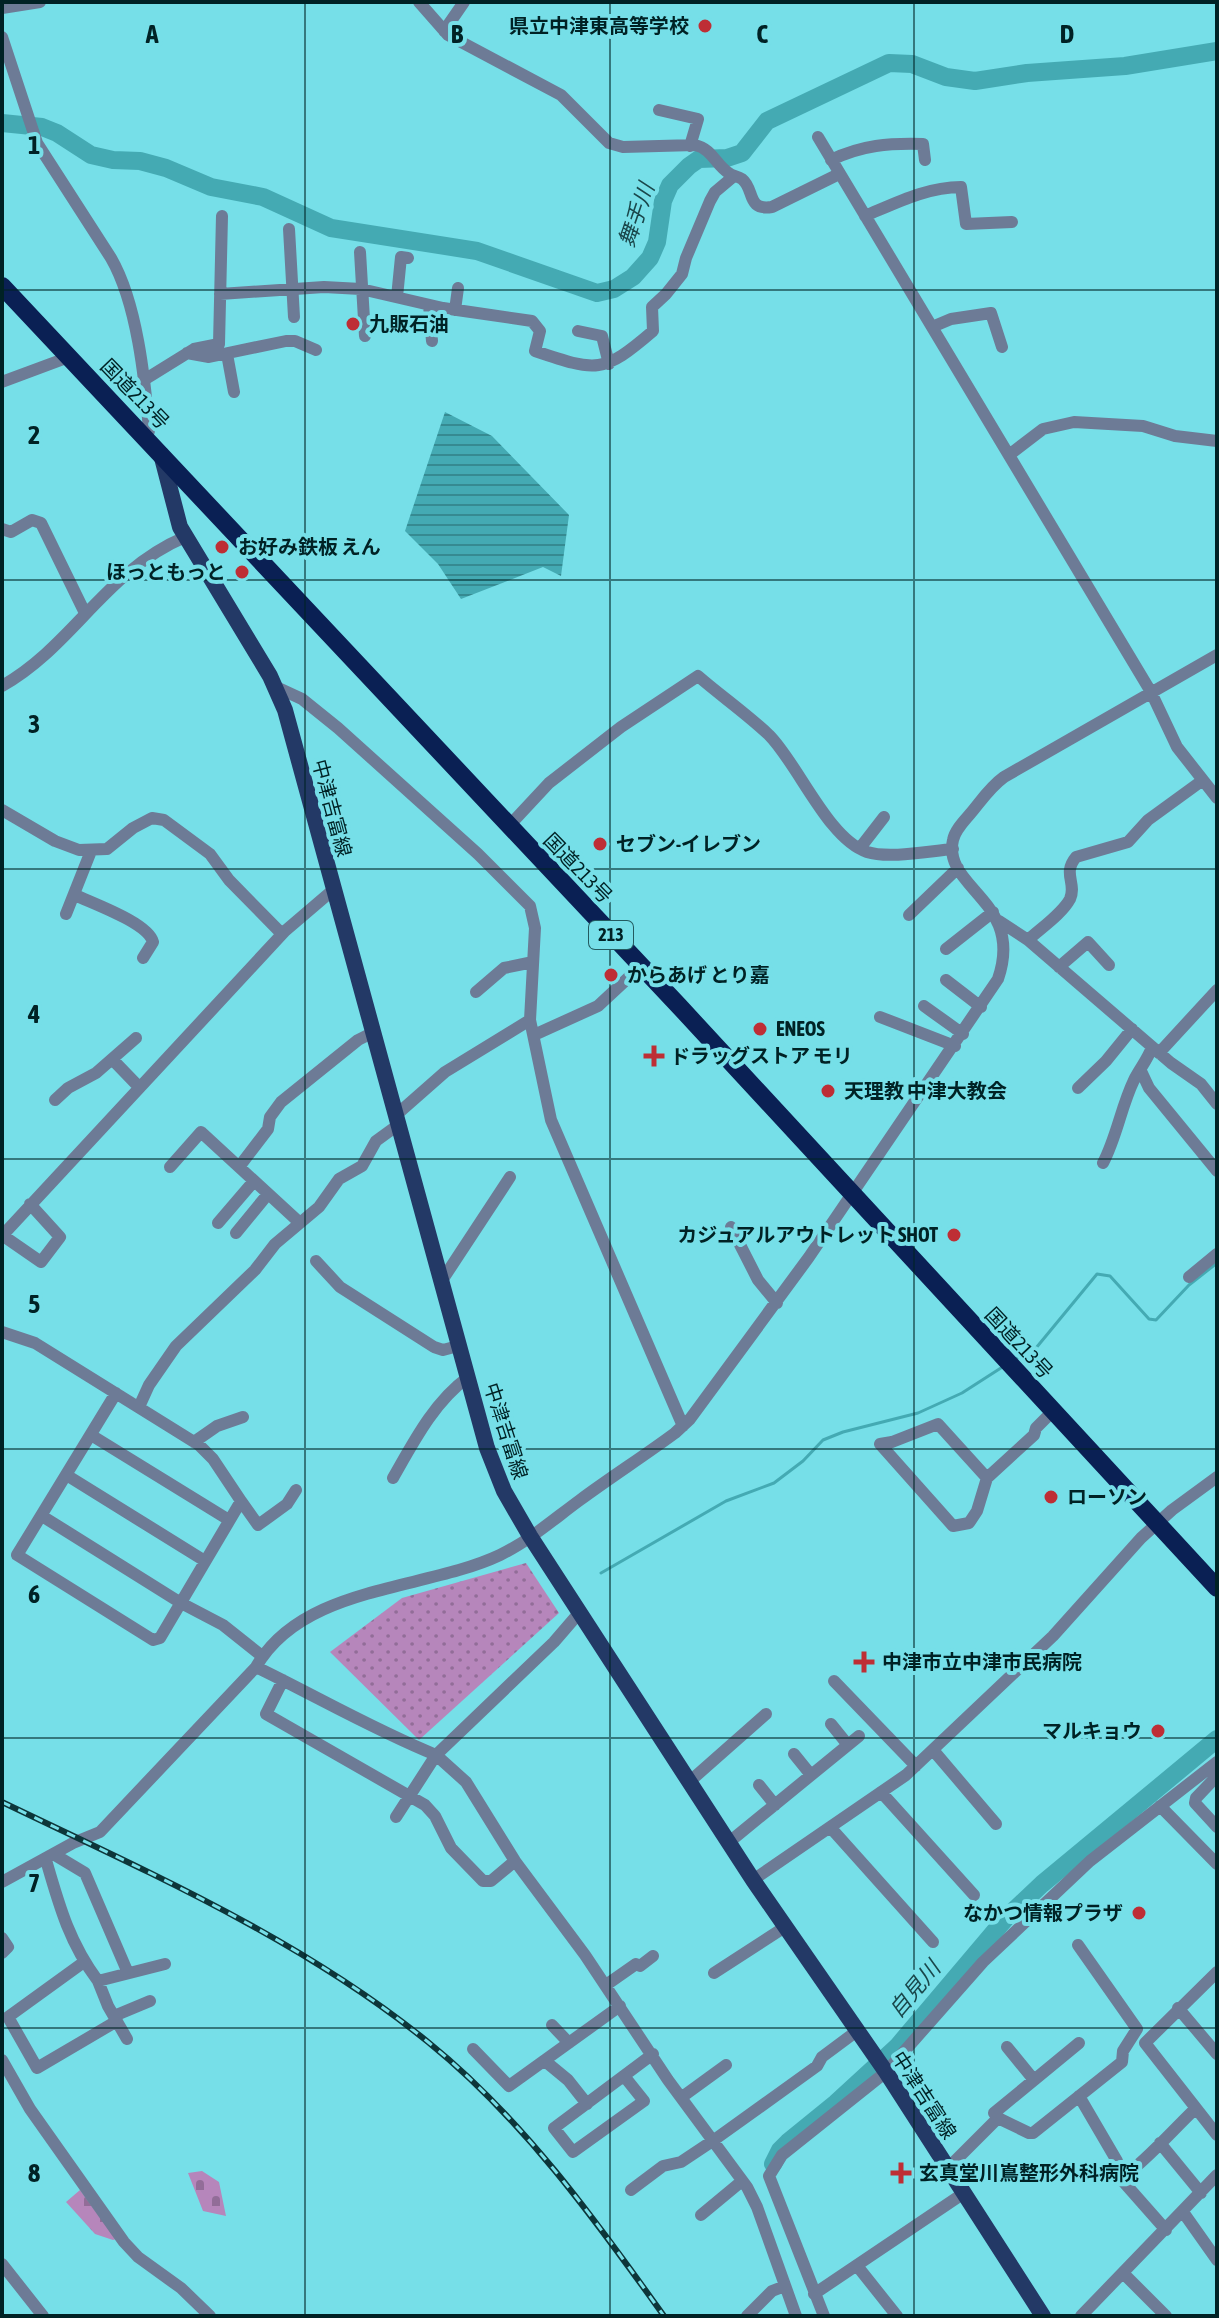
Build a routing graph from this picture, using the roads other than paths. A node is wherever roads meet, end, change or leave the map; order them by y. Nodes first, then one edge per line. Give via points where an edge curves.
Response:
1 (40, 2) edge
2 (419, 2) edge
3 (464, 2) edge
4 (2, 8) edge
5 (444, 31) junction
6 (2, 37) edge
7 (659, 110) dead end
8 (818, 137) dead end
9 (690, 146) junction
10 (831, 160) junction
11 (925, 160) dead end
12 (839, 174) junction
13 (734, 176) junction
14 (222, 216) dead end
15 (865, 216) junction
16 (1012, 222) dead end
17 (289, 229) dead end
18 (360, 252) dead end
19 (408, 258) dead end
20 (2, 286) edge
21 (458, 288) dead end
22 (292, 289) junction
23 (362, 289) junction
24 (220, 294) junction
25 (397, 297) junction
26 (429, 305) junction
27 (455, 310) junction
28 (294, 317) dead end
29 (932, 327) junction
30 (578, 331) dead end
31 (365, 336) dead end
32 (432, 341) dead end
33 (1002, 347) dead end
34 (316, 350) dead end
35 (187, 353) junction
36 (227, 354) junction
37 (69, 357) junction
38 (609, 364) junction
39 (144, 380) junction
40 (2, 382) edge
41 (234, 392) dead end
42 (146, 437) junction
43 (1217, 441) edge
44 (161, 453) junction
45 (1009, 455) junction
46 (2, 529) edge
47 (185, 537) junction
48 (85, 613) junction
49 (1217, 655) edge
50 (2, 686) edge
51 (276, 687) junction
52 (1151, 692) junction
53 (1203, 780) junction
54 (1217, 798) edge
55 (2, 810) edge
56 (884, 817) dead end
57 (508, 827) junction
58 (860, 848) junction
59 (953, 849) junction
60 (91, 851) junction
61 (958, 868) junction
62 (333, 890) junction
63 (75, 895) junction
64 (66, 914) dead end
65 (909, 915) dead end
66 (996, 917) junction
67 (282, 934) junction
68 (1028, 940) junction
69 (946, 949) dead end
70 (143, 958) dead end
71 (533, 962) junction
72 (1109, 965) dead end
73 (641, 966) junction
74 (1059, 967) junction
75 (946, 980) dead end
76 (1217, 990) edge
77 (476, 992) dead end
78 (924, 1006) dead end
79 (981, 1007) junction
80 (880, 1017) dead end
81 (530, 1020) junction
82 (1132, 1029) junction
83 (372, 1033) junction
84 (963, 1034) junction
85 (534, 1035) junction
86 (136, 1038) dead end
87 (955, 1046) junction
88 (1156, 1050) junction
89 (112, 1059) junction
90 (1141, 1071) junction
91 (139, 1087) junction
92 (1078, 1088) dead end
93 (55, 1100) dead end
94 (1216, 1101) edge
95 (396, 1120) junction
96 (1103, 1163) dead end
97 (170, 1167) dead end
98 (239, 1167) junction
99 (1217, 1171) edge
100 (510, 1177) dead end
101 (254, 1181) junction
102 (268, 1194) junction
103 (852, 1195) junction
104 (30, 1204) junction
105 (218, 1223) dead end
106 (300, 1223) junction
107 (731, 1227) dead end
108 (236, 1233) dead end
109 (2, 1236) edge
110 (1217, 1254) edge
111 (316, 1261) dead end
112 (1189, 1277) dead end
113 (441, 1282) junction
114 (777, 1303) junction
115 (2, 1332) edge
116 (458, 1346) junction
117 (467, 1378) junction
118 (116, 1393) junction
119 (139, 1407) junction
120 (1053, 1411) junction
121 (243, 1417) dead end
122 (683, 1426) junction
123 (91, 1435) junction
124 (194, 1442) junction
125 (68, 1476) junction
126 (1217, 1477) edge
127 (393, 1478) dead end
128 (987, 1478) junction
129 (296, 1490) dead end
130 (241, 1501) junction
131 (42, 1516) junction
132 (229, 1520) junction
133 (1157, 1523) junction
134 (530, 1536) junction
135 (205, 1561) junction
136 (1217, 1588) edge
137 (181, 1603) junction
138 (579, 1613) junction
139 (259, 1662) junction
140 (283, 1680) junction
141 (834, 1681) dead end
142 (766, 1714) dead end
143 (831, 1724) dead end
144 (859, 1736) dead end
145 (848, 1745) junction
146 (933, 1750) junction
147 (794, 1754) dead end
148 (436, 1755) junction
149 (1217, 1762) edge
150 (916, 1766) junction
151 (811, 1775) junction
152 (1217, 1776) edge
153 (689, 1782) junction
154 (759, 1785) dead end
155 (881, 1792) junction
156 (409, 1796) junction
157 (775, 1805) junction
158 (1160, 1806) junction
159 (396, 1817) dead end
160 (996, 1824) dead end
161 (830, 1827) junction
162 (1217, 1827) edge
163 (728, 1843) junction
164 (50, 1858) junction
165 (515, 1861) junction
166 (1217, 1864) edge
167 (753, 1880) junction
168 (2, 1882) edge
169 (974, 1895) dead end
170 (785, 1927) junction
171 (2, 1938) edge
172 (933, 1942) dead end
173 (1078, 1945) dead end
174 (2, 1953) edge
175 (653, 1956) dead end
176 (84, 1962) junction
177 (165, 1964) dead end
178 (1217, 1972) edge
179 (128, 1973) junction
180 (714, 1973) dead end
181 (98, 1981) junction
182 (606, 1985) junction
183 (150, 2001) dead end
184 (620, 2006) junction
185 (1178, 2008) junction
186 (115, 2018) junction
187 (552, 2025) dead end
188 (857, 2031) junction
189 (127, 2039) dead end
190 (569, 2043) junction
191 (1079, 2043) dead end
192 (1007, 2047) dead end
193 (473, 2049) dead end
194 (653, 2054) junction
195 (1217, 2054) edge
196 (2, 2060) edge
197 (545, 2061) junction
198 (726, 2065) dead end
199 (886, 2072) junction
200 (624, 2076) junction
201 (1034, 2080) junction
202 (1079, 2096) junction
203 (682, 2097) junction
204 (587, 2104) junction
205 (1195, 2109) junction
206 (998, 2118) junction
207 (1217, 2135) edge
208 (714, 2140) junction
209 (1160, 2143) junction
210 (1117, 2161) dead end
211 (948, 2168) junction
212 (1217, 2175) edge
213 (742, 2181) junction
214 (631, 2190) dead end
215 (964, 2193) junction
216 (1201, 2193) junction
217 (1183, 2212) junction
218 (701, 2215) dead end
219 (1166, 2230) junction
220 (1217, 2260) edge
221 (2, 2264) edge
222 (858, 2267) junction
223 (1124, 2274) junction
224 (785, 2286) junction
225 (814, 2294) junction
226 (43, 2316) edge
227 (210, 2316) edge
228 (747, 2316) edge
229 (796, 2316) edge
230 (824, 2316) edge
231 (897, 2316) edge
232 (1043, 2316) edge
233 (1081, 2316) edge
234 (1166, 2316) edge

1 - 4 street
2 - 5 street
3 - 5 street
5 - 9 street via 561,95 609,143
6 - 39 street via 37,143 117,268
7 - 9 street via 698,119
8 - 10 street
9 - 13 street via 706,148
10 - 11 street via 890,143 923,144
10 - 12 street
12 - 13 street via 767,208 754,203 745,181
12 - 15 street
13 - 38 street via 710,201 682,274 652,307 653,331
14 - 24 street
15 - 16 street via 914,196 961,187 966,224
15 - 29 street
17 - 22 street
18 - 23 street
19 - 25 street via 401,257
20 - 37 highway, 国道213号 / 213
21 - 27 street
22 - 23 street
22 - 24 street
22 - 28 street
23 - 25 street
23 - 31 street
24 - 35 street via 219,344
25 - 26 street
26 - 27 street
26 - 32 street
27 - 38 street via 532,321 540,331 535,351 572,363
29 - 33 street via 991,313
29 - 45 street
30 - 38 street via 602,336
34 - 36 street via 286,341
35 - 36 street
35 - 39 street
36 - 41 street
37 - 40 street
37 - 42 highway, 国道213号 / 213
39 - 42 street
42 - 44 highway, 国道213号 / 213
43 - 45 street via 1143,426 1074,422 1043,429
44 - 47 main road, 中津吉富線
44 - 57 highway, 国道213号 / 213
45 - 52 street
46 - 48 street via 11,532 32,520 41,523
47 - 48 street via 144,558
47 - 51 main road, 中津吉富線
48 - 50 street via 27,670
49 - 52 street
51 - 62 main road, 中津吉富線
51 - 71 street via 302,699 338,728 525,901 534,919
52 - 53 street via 1177,747
52 - 59 street via 997,783 957,831
53 - 54 street
53 - 68 street via 1148,820 1128,842 1076,857 1068,870 1069,902
55 - 60 street via 67,847
56 - 58 street
57 - 58 street via 549,783 698,676 771,737 838,830
57 - 73 highway, 国道213号 / 213
58 - 59 street via 890,854
59 - 61 street
60 - 63 street
60 - 67 street via 107,849 148,820 164,820 210,854
61 - 65 street
61 - 66 street
62 - 67 street
62 - 83 main road, 中津吉富線
63 - 64 street
63 - 70 street via 126,918 153,938
66 - 68 street
66 - 69 street
66 - 79 street via 1004,961
67 - 91 street
68 - 74 street
71 - 77 street via 504,968
71 - 81 street
72 - 74 street via 1088,942
73 - 85 street via 598,1006
73 - 103 highway, 国道213号 / 213
74 - 82 street
75 - 79 street
76 - 88 street
78 - 84 street
79 - 84 street
80 - 87 street
81 - 85 street
81 - 95 street via 445,1072
82 - 88 street
82 - 92 street
83 - 95 main road, 中津吉富線
83 - 98 street via 281,1102
84 - 87 street
85 - 122 street via 558,1140
86 - 89 street
87 - 103 street
88 - 90 street
88 - 94 street
89 - 91 street
89 - 93 street
90 - 96 street
90 - 99 street
91 - 104 street
95 - 106 street via 360,1169 335,1182
95 - 113 main road, 中津吉富線
97 - 98 street via 201,1132
98 - 101 street
100 - 113 street
101 - 102 street
101 - 105 street
102 - 106 street
102 - 108 street
103 - 114 street
103 - 120 highway, 国道213号 / 213
104 - 109 street
104 - 109 street via 60,1237 41,1262
106 - 119 street via 176,1346
107 - 114 street via 758,1280
110 - 112 street
111 - 116 street via 343,1290 434,1347
113 - 116 main road, 中津吉富線
114 - 122 street
115 - 118 street via 35,1343
116 - 117 main road, 中津吉富線
117 - 127 street via 433,1414
117 - 134 main road, 中津吉富線 via 495,1473
118 - 119 street
118 - 123 street
119 - 124 street
120 - 128 street
120 - 133 highway, 国道213号 / 213
121 - 124 street
122 - 134 street
123 - 125 street
123 - 132 street
124 - 130 street via 213,1459
125 - 131 street
125 - 135 street
126 - 133 street
128 - 128 street via 969,1523 953,1526 880,1444 938,1424
129 - 130 street via 287,1504 258,1525
130 - 132 street
131 - 137 street
131 - 137 street via 17,1555 31,1564 153,1640 160,1638
132 - 135 street
133 - 136 highway, 国道213号 / 213
133 - 146 street via 1053,1636
134 - 138 main road, 中津吉富線
134 - 139 street via 484,1562 335,1605 301,1622
135 - 137 street
137 - 139 street via 223,1625
138 - 148 street
138 - 153 main road, 中津吉富線
139 - 140 street
139 - 164 street via 100,1832
140 - 148 street
140 - 156 street via 266,1714
141 - 150 street
142 - 153 street
143 - 145 street
144 - 145 street
145 - 151 street
146 - 150 street
146 - 160 street
147 - 151 street
148 - 156 street
148 - 165 street via 466,1782
149 - 158 street
150 - 155 street
151 - 157 street
152 - 162 street via 1195,1803
153 - 163 main road, 中津吉富線
154 - 157 street
155 - 161 street
155 - 169 street
156 - 159 street
156 - 165 street via 435,1816 451,1848 483,1881 491,1881
157 - 163 street
158 - 166 street
158 - 199 street via 1090,1861 983,1962
161 - 167 street
161 - 172 street
163 - 167 main road, 中津吉富線
164 - 168 street
164 - 176 street via 66,1927
164 - 179 street via 85,1873
165 - 182 street
167 - 170 main road, 中津吉富線
170 - 180 street
170 - 188 main road, 中津吉富線
171 - 174 street via 8,1947
173 - 202 street via 1137,2029 1122,2062
175 - 182 street
176 - 181 street
176 - 186 street via 8,2017 37,2068
177 - 179 street
178 - 185 street
179 - 181 street
181 - 186 street
182 - 184 street
183 - 186 street
184 - 190 street
184 - 194 street
185 - 195 street
185 - 205 street via 1145,2043
186 - 189 street
187 - 190 street
188 - 199 main road, 中津吉富線
188 - 208 street
190 - 197 street
191 - 201 street
192 - 201 street
193 - 197 street via 509,2086
194 - 200 street
194 - 203 street
196 - 227 street via 30,2109 124,2242
197 - 204 street
198 - 203 street
199 - 211 main road, 中津吉富線
199 - 225 street via 782,2155 769,2176
200 - 204 street
200 - 204 street via 644,2101 573,2152 554,2128
201 - 206 street via 994,2113
202 - 206 street via 1033,2133
202 - 210 street
203 - 208 street
205 - 207 street
205 - 209 street
206 - 211 street
208 - 213 street
208 - 214 street via 681,2162 663,2166
209 - 216 street
209 - 219 street via 1121,2179
211 - 215 main road, 中津吉富線
212 - 216 street
213 - 218 street
213 - 224 street via 757,2207
215 - 222 street
215 - 232 main road, 中津吉富線
216 - 217 street
217 - 219 street
217 - 220 street
219 - 223 street
221 - 226 street
222 - 225 street
222 - 231 street
223 - 233 street
223 - 234 street
224 - 228 street via 772,2291
224 - 229 street
225 - 230 street

